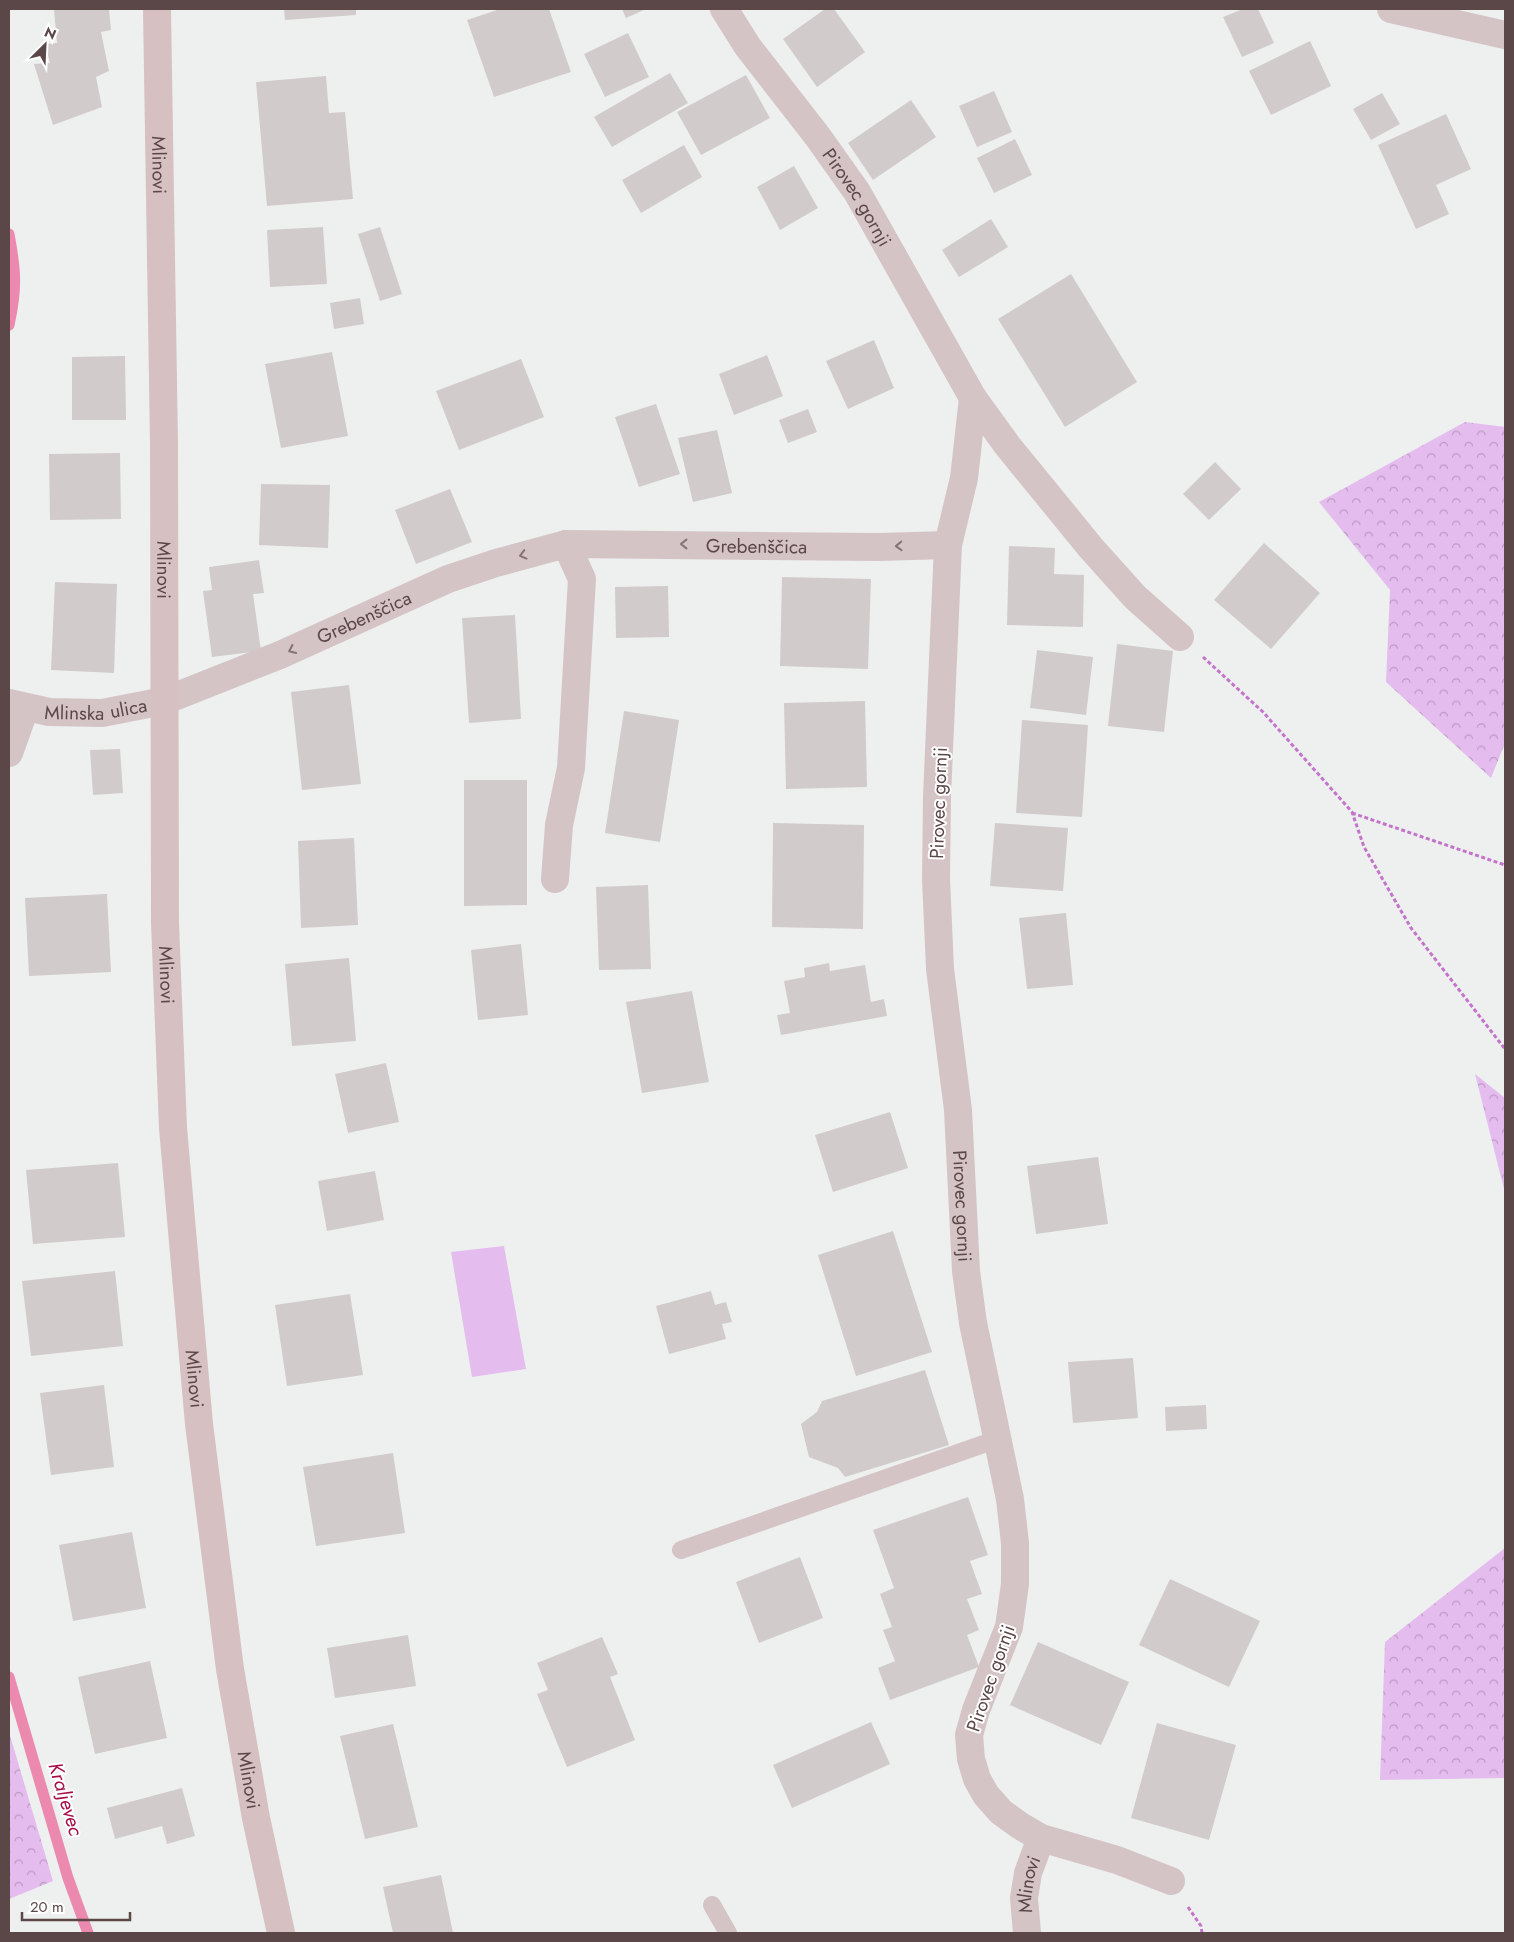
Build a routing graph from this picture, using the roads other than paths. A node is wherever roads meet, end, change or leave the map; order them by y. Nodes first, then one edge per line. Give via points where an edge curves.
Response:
1 (158, 9) edge
2 (724, 9) edge
3 (1391, 9) edge
4 (1505, 35) edge
5 (973, 398) junction
6 (566, 544) junction
7 (948, 545) junction
8 (1180, 637) road end
9 (164, 701) junction
10 (17, 706) edge
11 (9, 753) edge
12 (555, 879) dead end
13 (998, 1439) junction
14 (681, 1550) dead end
15 (1041, 1838) junction
16 (1171, 1881) dead end
17 (712, 1905) dead end
18 (281, 1933) edge
19 (728, 1933) edge
20 (1027, 1933) edge

1 - 9 main road, Mlinovi
2 - 5 street, Pirovec gornji via 857,192
3 - 4 street
5 - 7 street, Pirovec gornji via 964,478
5 - 8 street, Pirovec gornji via 1006,445 1091,548 1135,597
7 -> 6 street, Grebenščica
6 -> 9 street, Grebenščica via 448,579 280,655
6 - 12 street via 582,579 571,768 559,825
7 - 13 street, Pirovec gornji via 936,796 940,969 958,1110 966,1271 973,1323
9 - 10 street, Mlinska ulica via 102,713 49,712
9 - 18 main road, Mlinovi via 168,1063 199,1424 230,1669 256,1818
10 - 11 street, Mlinska ulica
13 - 14 lane
13 - 15 street, Pirovec gornji via 1010,1499 1015,1584 1010,1627 969,1735 971,1759 986,1796 1001,1812
15 - 16 street, Pirovec gornji via 1117,1860
15 - 20 street, Mlinovi via 1028,1873 1024,1898
17 - 19 lane

